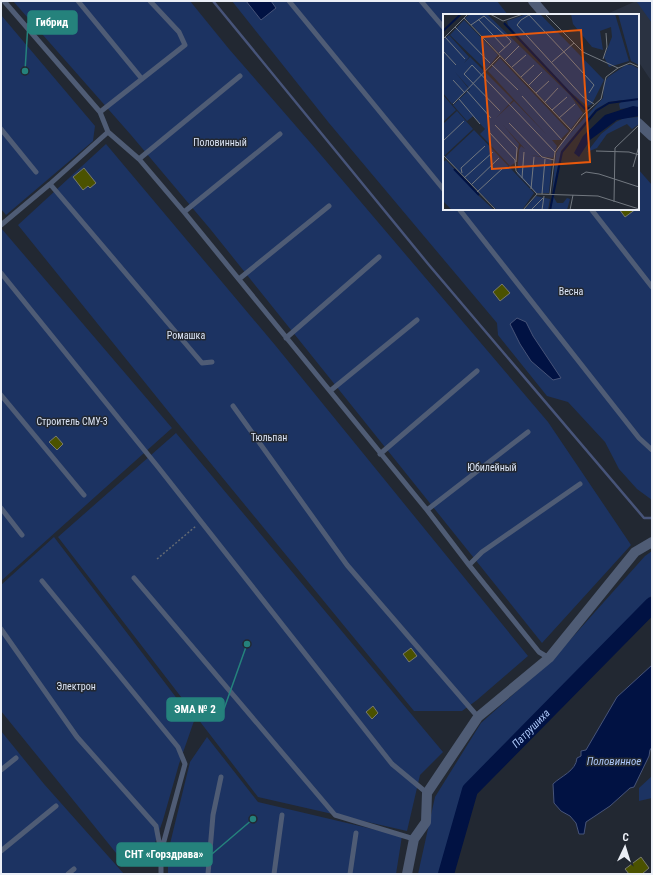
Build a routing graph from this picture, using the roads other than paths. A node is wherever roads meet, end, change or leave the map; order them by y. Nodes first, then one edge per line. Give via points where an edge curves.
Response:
1 (4, 1) edge
2 (78, 1) edge
3 (150, 1) edge
4 (289, 1) edge
5 (421, 1) edge
6 (533, 1) edge
7 (544, 14) edge
8 (443, 27) edge
9 (240, 76) dead end
10 (142, 79) junction
11 (100, 112) junction
12 (639, 124) edge
13 (1, 129) edge
14 (108, 132) junction
15 (280, 134) dead end
16 (652, 136) edge
17 (139, 159) junction
18 (36, 172) dead end
19 (50, 184) junction
20 (443, 189) edge
21 (329, 206) dead end
22 (460, 210) edge
23 (591, 210) edge
24 (184, 212) junction
25 (1, 226) edge
26 (379, 257) dead end
27 (1, 273) edge
28 (239, 279) junction
29 (652, 287) edge
30 (418, 320) dead end
31 (286, 338) junction
32 (212, 362) dead end
33 (477, 371) dead end
34 (330, 391) junction
35 (1, 395) edge
36 (233, 406) dead end
37 (528, 432) dead end
38 (652, 450) edge
39 (380, 454) junction
40 (580, 484) dead end
41 (84, 495) dead end
42 (1, 508) edge
43 (427, 510) junction
44 (22, 535) dead end
45 (652, 542) edge
46 (469, 565) junction
47 (134, 578) dead end
48 (42, 581) dead end
49 (1, 629) edge
50 (549, 658) junction
51 (478, 717) junction
52 (16, 758) dead end
53 (1, 770) edge
54 (221, 776) dead end
55 (427, 793) junction
56 (56, 806) dead end
57 (282, 815) dead end
58 (356, 833) dead end
59 (414, 839) junction
60 (1, 851) edge
61 (161, 852) junction
62 (74, 869) dead end
63 (68, 874) edge
64 (161, 874) edge
65 (208, 874) edge
66 (274, 874) edge
67 (350, 874) edge
68 (407, 874) edge

1 - 11 lane
2 - 10 lane
3 - 10 lane via 179,32 185,45
4 - 20 lane
5 - 8 lane
6 - 7 street
9 - 17 lane
10 - 11 lane
11 - 14 lane
12 - 16 street
13 - 18 lane
14 - 17 lane
14 - 19 lane
15 - 24 lane
17 - 24 lane
19 - 25 lane
19 - 32 lane via 202,363
21 - 28 lane
22 - 38 lane via 639,438
23 - 29 lane
24 - 28 lane
26 - 31 lane
27 - 55 lane via 392,764
28 - 31 lane
30 - 34 lane
31 - 34 lane
33 - 39 lane
34 - 39 lane
35 - 41 lane
36 - 51 lane via 347,565
37 - 43 lane
39 - 43 lane
40 - 46 lane via 482,552
42 - 44 lane
43 - 46 lane
45 - 50 street via 635,552
46 - 50 lane via 539,652
47 - 59 lane via 335,815
48 - 61 lane via 178,747 185,764
49 - 61 lane via 77,737 156,826
50 - 51 street
51 - 55 street
52 - 53 lane
54 - 65 lane via 213,815
55 - 59 street via 426,822
56 - 60 lane
57 - 66 lane
58 - 67 lane
59 - 68 street
61 - 64 lane
62 - 63 lane

